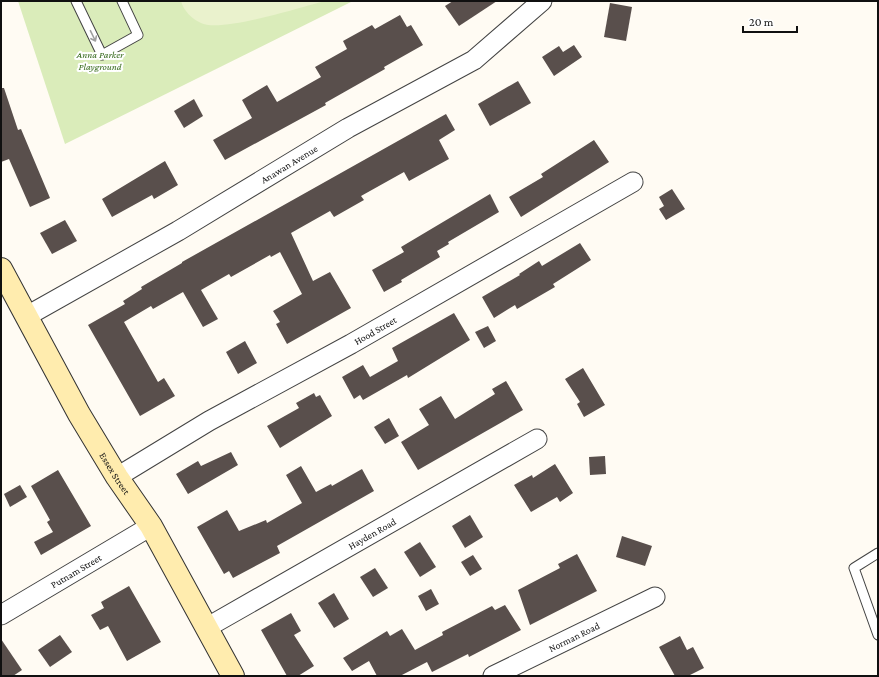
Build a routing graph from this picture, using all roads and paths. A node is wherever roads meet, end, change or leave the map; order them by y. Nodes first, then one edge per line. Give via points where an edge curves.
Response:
1 (76, 1) edge
2 (122, 1) edge
3 (542, 1) edge
4 (632, 182) dead end
5 (1, 269) edge
6 (27, 316) junction
7 (537, 439) dead end
8 (117, 477) junction
9 (151, 526) junction
10 (878, 553) edge
11 (655, 597) dead end
12 (1, 615) edge
13 (206, 628) junction
14 (878, 635) edge
15 (233, 676) edge
16 (493, 676) edge

1 -> 2 lane via 102,54 138,35
3 - 6 street, Anawan Avenue via 474,60 348,128 178,231
4 - 8 street, Hood Street via 351,344 209,421
5 - 6 main road, Essex Street
6 - 8 main road, Essex Street via 79,414
7 - 13 street, Hayden Road
8 - 9 main road, Essex Street
9 - 12 street, Putnam Street
9 - 13 main road, Essex Street
10 - 14 lane via 854,568
11 - 16 street, Norman Road
13 - 15 main road, Essex Street

